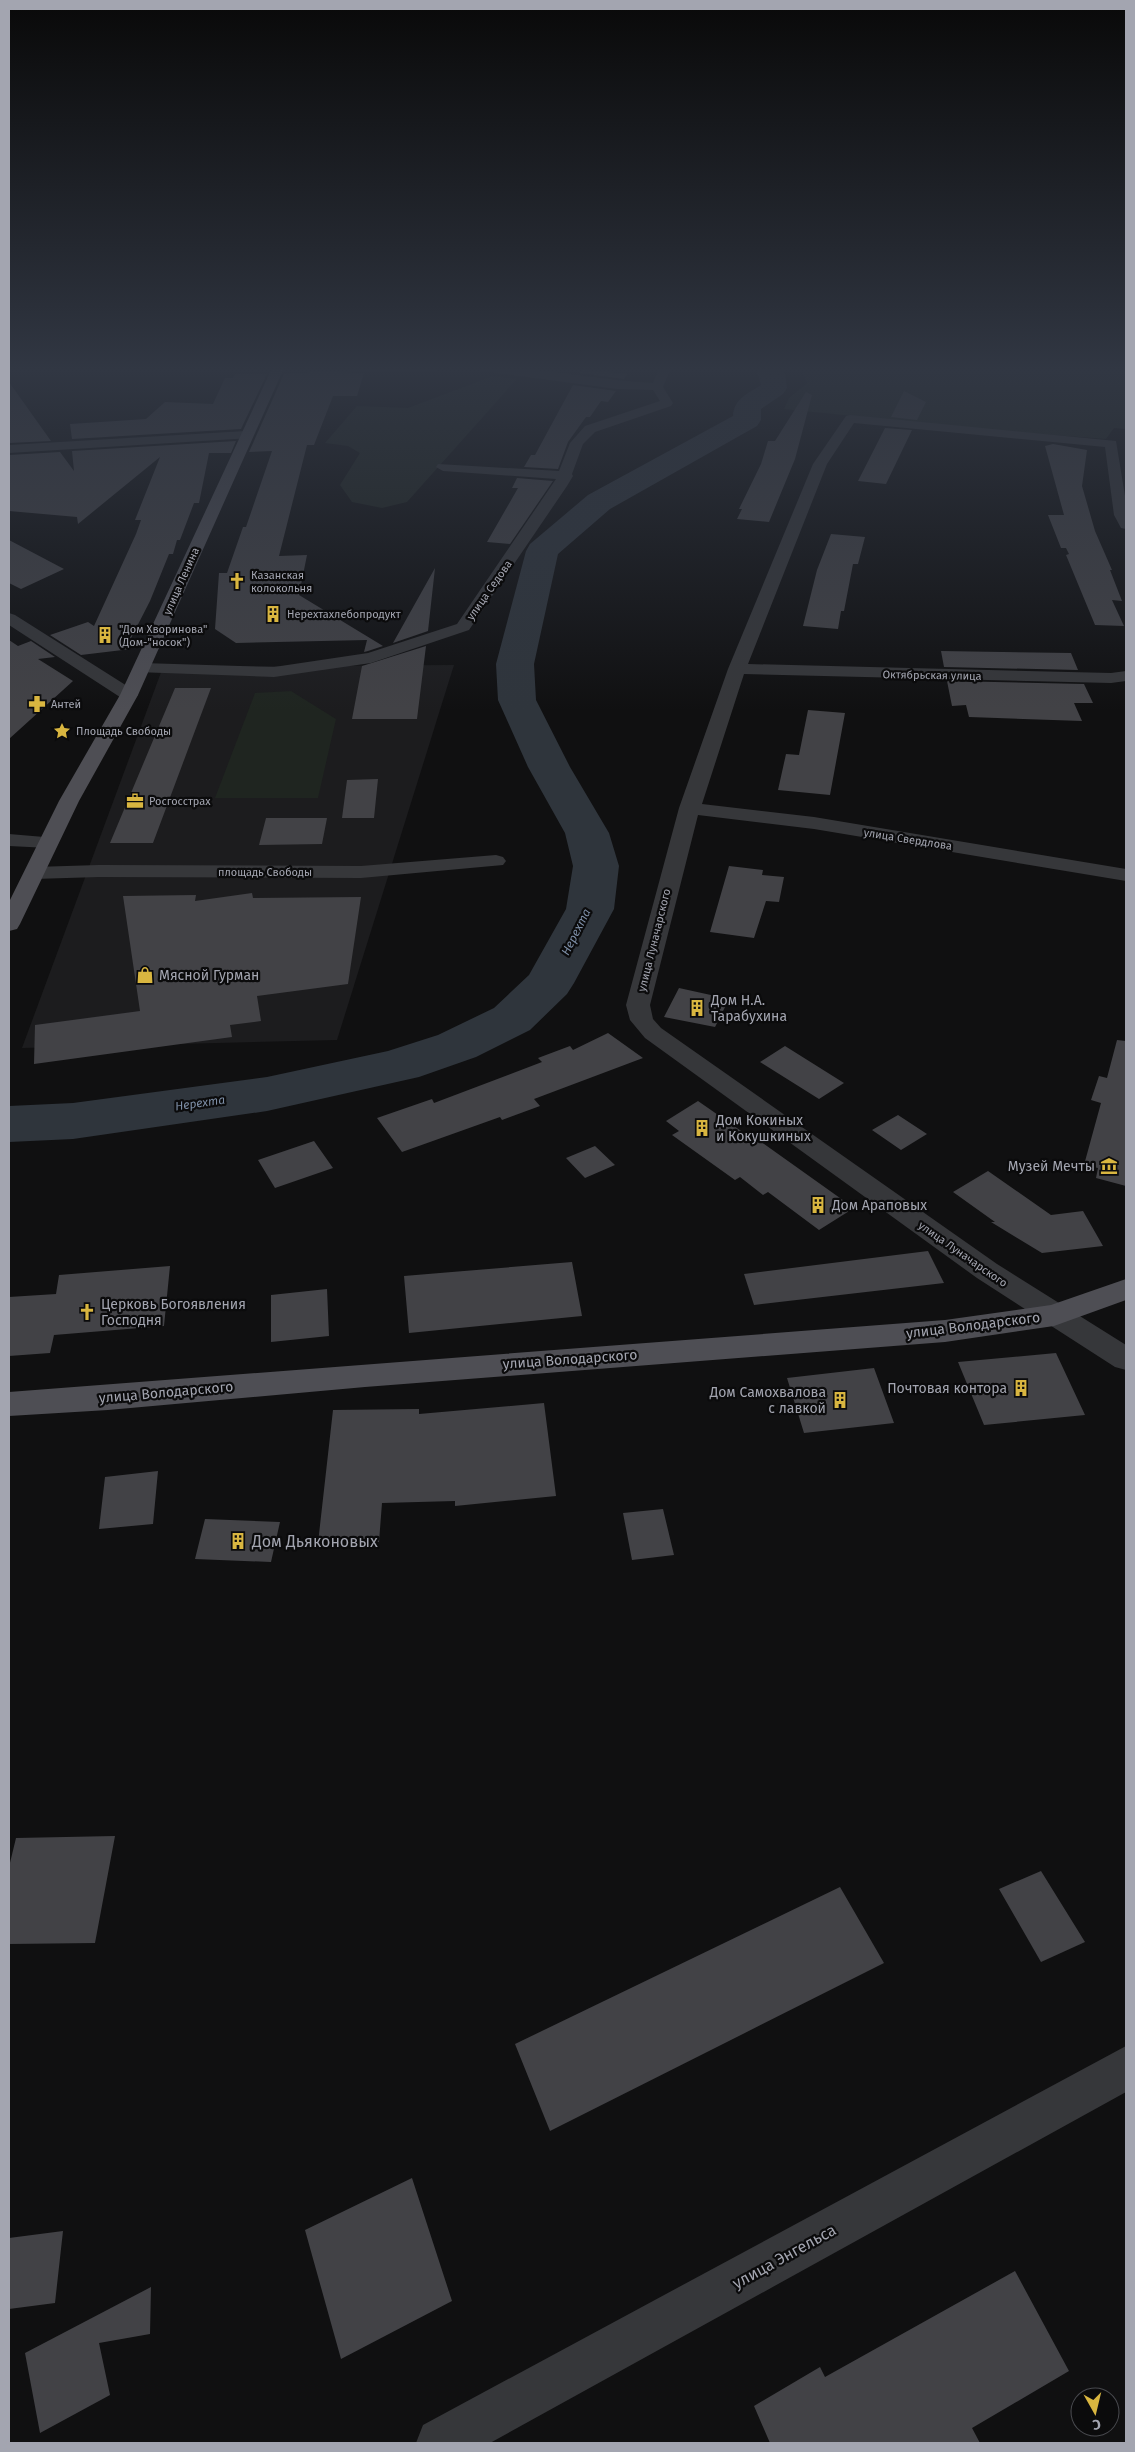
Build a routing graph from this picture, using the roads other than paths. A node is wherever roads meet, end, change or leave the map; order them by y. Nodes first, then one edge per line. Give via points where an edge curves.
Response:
1 (225, 482) edge
2 (562, 482) edge
3 (813, 482) edge
4 (1116, 482) edge
5 (1126, 525) edge
6 (9, 618) edge
7 (142, 668) junction
8 (738, 669) junction
9 (1126, 676) edge
10 (129, 695) junction
11 (689, 808) junction
12 (9, 840) edge
13 (49, 842) junction
14 (496, 860) dead end
15 (34, 873) junction
16 (1126, 876) edge
17 (9, 924) edge
18 (1126, 1288) edge
19 (1054, 1315) junction
20 (1126, 1359) edge
21 (9, 1404) edge
22 (1126, 2068) edge
23 (441, 2443) edge

1 - 7 main road, улица Ленина
2 - 7 street, улица Седова via 463,627 371,658 274,672
3 - 8 street, улица Луначарского
4 - 5 street, улица Луначарского via 1121,515
6 - 10 street
7 - 10 main road, улица Ленина
8 - 9 street, Октябрьская улица via 916,676
8 - 11 street, улица Луначарского
10 - 13 main road, улица Ленина
11 - 16 street, улица Свердлова via 814,823
11 - 19 street, улица Луначарского via 638,1005 642,1020 653,1033 692,1062
12 - 13 street
13 - 15 main road, улица Ленина
14 - 15 street, площадь Свободы via 361,872
15 - 17 main road, улица Ленина
18 - 19 main road, улица Володарского
19 - 20 street, улица Луначарского
19 - 21 main road, улица Володарского via 945,1331
22 - 23 street, улица Энгельса

